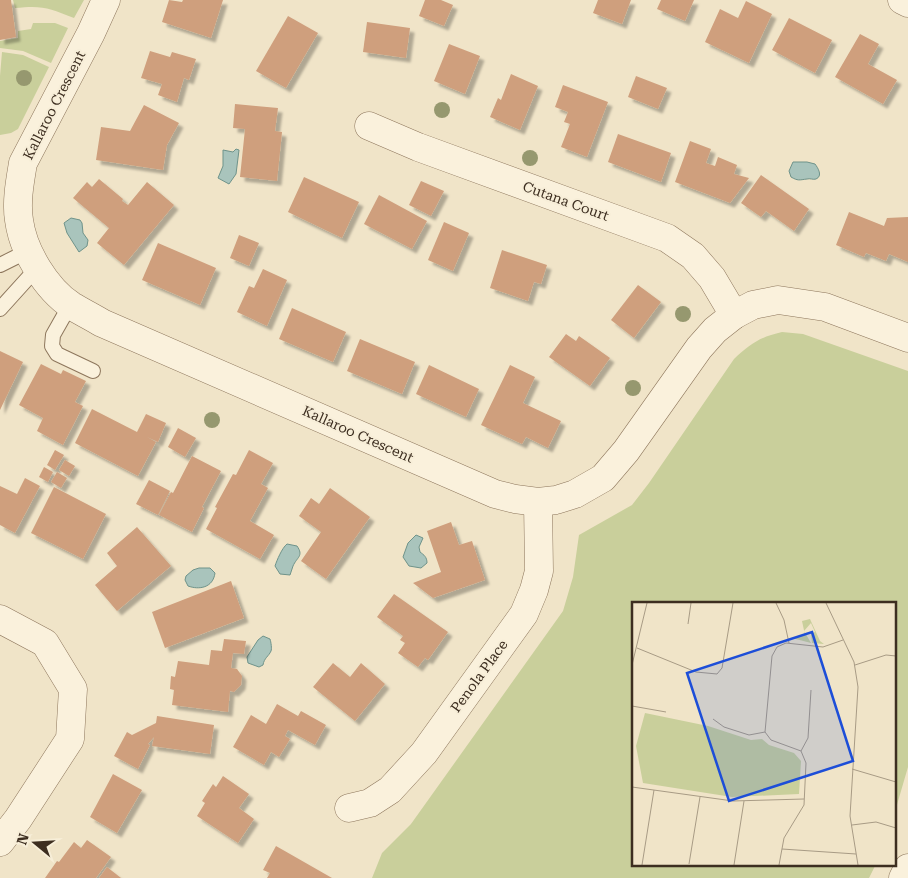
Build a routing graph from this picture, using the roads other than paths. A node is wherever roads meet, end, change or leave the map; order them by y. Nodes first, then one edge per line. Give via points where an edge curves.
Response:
1 (106, 0) edge
2 (902, 0) edge
3 (908, 3) edge
4 (369, 126) dead end
5 (12, 160) edge
6 (32, 260) junction
7 (0, 265) edge
8 (70, 305) junction
9 (0, 309) edge
10 (734, 315) junction
11 (908, 338) edge
12 (93, 371) dead end
13 (538, 502) junction
14 (0, 619) edge
15 (348, 808) dead end
16 (0, 842) edge
17 (908, 868) edge
18 (903, 878) edge

1 - 5 street, Kallaroo Crescent via 91,33
2 - 3 street
4 - 10 street, Cutana Court via 667,238 694,256 712,278
5 - 6 street, Kallaroo Crescent via 19,184 18,220
6 - 7 lane
6 - 8 street, Kallaroo Crescent
6 - 9 lane
8 - 12 lane via 53,335 52,346 57,354
8 - 13 street, Kallaroo Crescent via 102,323 496,494
10 - 11 street, Kallaroo Crescent via 778,300 797,302 825,307
10 - 13 street, Kallaroo Crescent via 699,348 603,478 575,494
13 - 15 street, Penola Place via 539,571 524,614 424,753 390,790 370,803
14 - 16 street via 45,643 73,690 70,739
17 - 18 street

